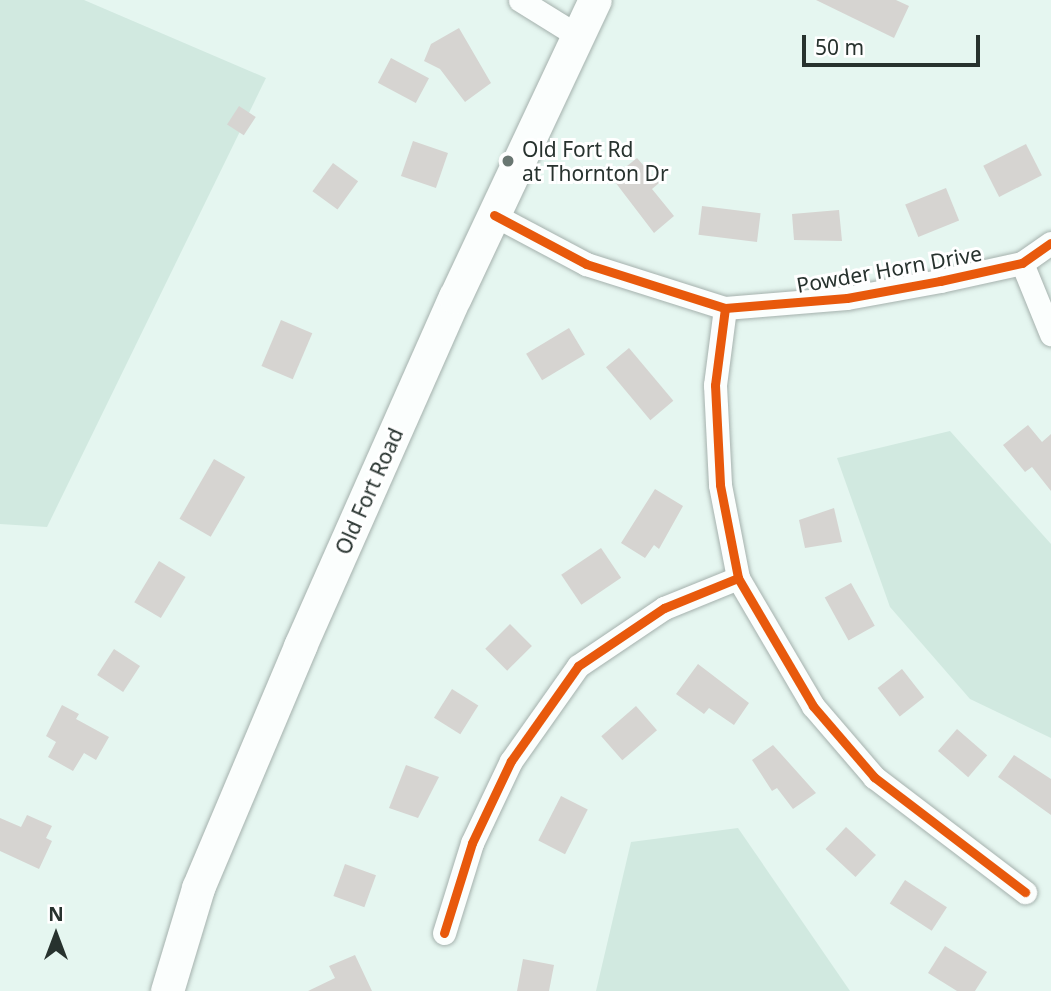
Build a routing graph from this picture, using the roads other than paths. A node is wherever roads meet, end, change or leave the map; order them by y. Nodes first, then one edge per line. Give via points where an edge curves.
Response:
1 (520, 0) edge
2 (595, 0) edge
3 (578, 36) junction
4 (494, 215) junction
5 (1051, 243) edge
6 (1022, 263) junction
7 (725, 308) junction
8 (1051, 334) edge
9 (738, 578) junction
10 (1025, 892) dead end
11 (444, 933) dead end
12 (167, 991) edge

1 - 3 street
2 - 3 main road, Old Fort Road
3 - 4 main road, Old Fort Road
4 - 7 street, Powder Horn Drive via 586,264
4 - 12 main road, Old Fort Road via 215,844
5 - 6 street, Powder Horn Drive
6 - 7 street, Powder Horn Drive via 847,298
6 - 8 street
7 - 9 street via 715,385 720,485
9 - 10 street via 813,706 874,777
9 - 11 street via 664,608 578,666 510,761 472,844

